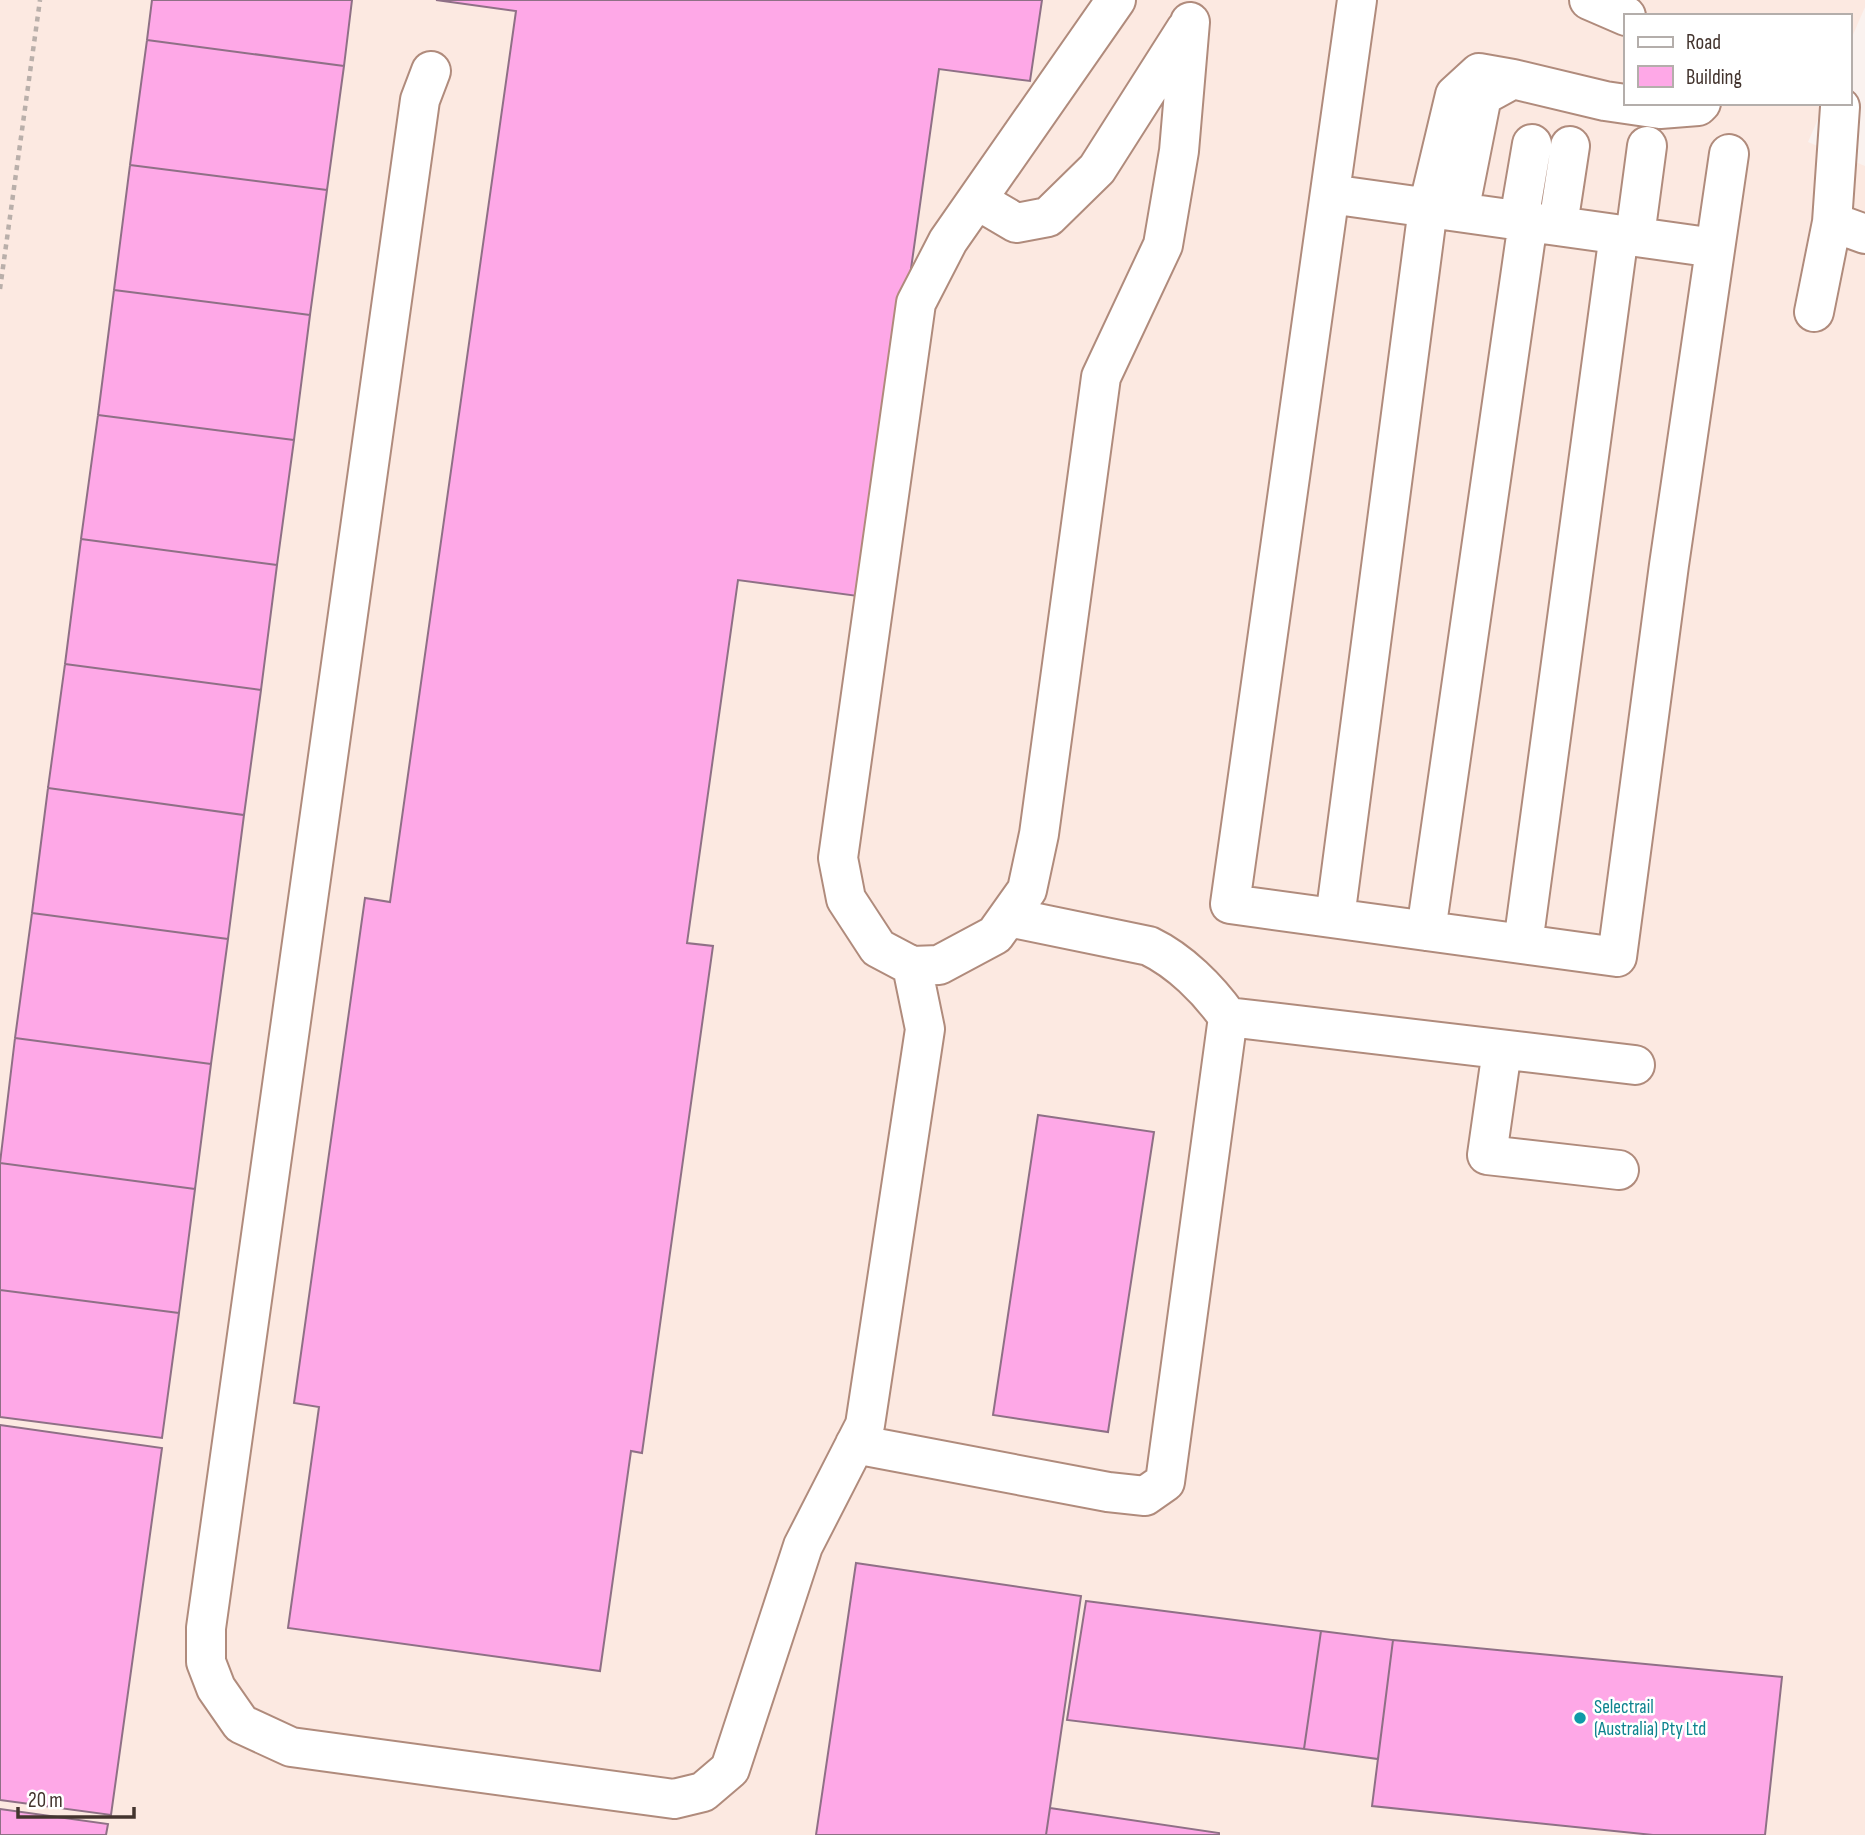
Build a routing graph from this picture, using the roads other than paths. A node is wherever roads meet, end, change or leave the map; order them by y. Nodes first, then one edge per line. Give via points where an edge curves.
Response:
1 (1116, 0) edge
2 (1357, 0) edge
3 (1589, 0) edge
4 (1197, 11) edge
5 (1624, 15) edge
6 (431, 71) dead end
7 (1624, 104) edge
8 (1632, 105) edge
9 (1699, 105) edge
10 (1845, 110) edge
11 (1532, 145) dead end
12 (1570, 146) dead end
13 (1647, 146) dead end
14 (1729, 154) dead end
15 (1331, 194) junction
16 (977, 200) junction
17 (1444, 210) junction
18 (1535, 222) junction
19 (1848, 228) edge
20 (1627, 235) junction
21 (1715, 248) junction
22 (1814, 312) dead end
23 (1008, 917) junction
24 (1335, 918) junction
25 (1426, 930) junction
26 (1523, 944) junction
27 (912, 966) junction
28 (1228, 1017) junction
29 (1502, 1050) junction
30 (1635, 1065) dead end
31 (1619, 1170) dead end
32 (855, 1444) junction

1 - 16 street
2 - 15 street
3 - 5 street
4 - 16 street via 1097,169 1048,217 1016,223
4 - 23 street via 1163,245 1101,377 1040,834 1027,890
6 - 32 street via 421,100 206,1628 206,1662 216,1688 241,1724 291,1747 674,1799 703,1792 730,1769 803,1546
7 - 17 street via 1479,73 1455,95
8 - 9 street via 1660,109
10 - 19 street
11 - 18 street
12 - 18 street
13 - 20 street
14 - 21 street
15 - 17 street
15 - 24 street via 1230,904
16 - 27 street via 948,241 916,303 838,858 846,899 878,948
17 - 18 street
17 - 24 street
18 - 20 street
18 - 25 street
19 - 22 street
20 - 21 street
20 - 26 street
21 - 26 street via 1617,957
23 - 27 street via 995,935 939,965
23 - 28 street via 1149,946 1167,955
24 - 25 street
25 - 26 street
27 - 32 street via 925,1029 865,1425
28 - 29 street
28 - 32 street via 1165,1482 1145,1496 1108,1492
29 - 30 street
29 - 31 street via 1487,1155

